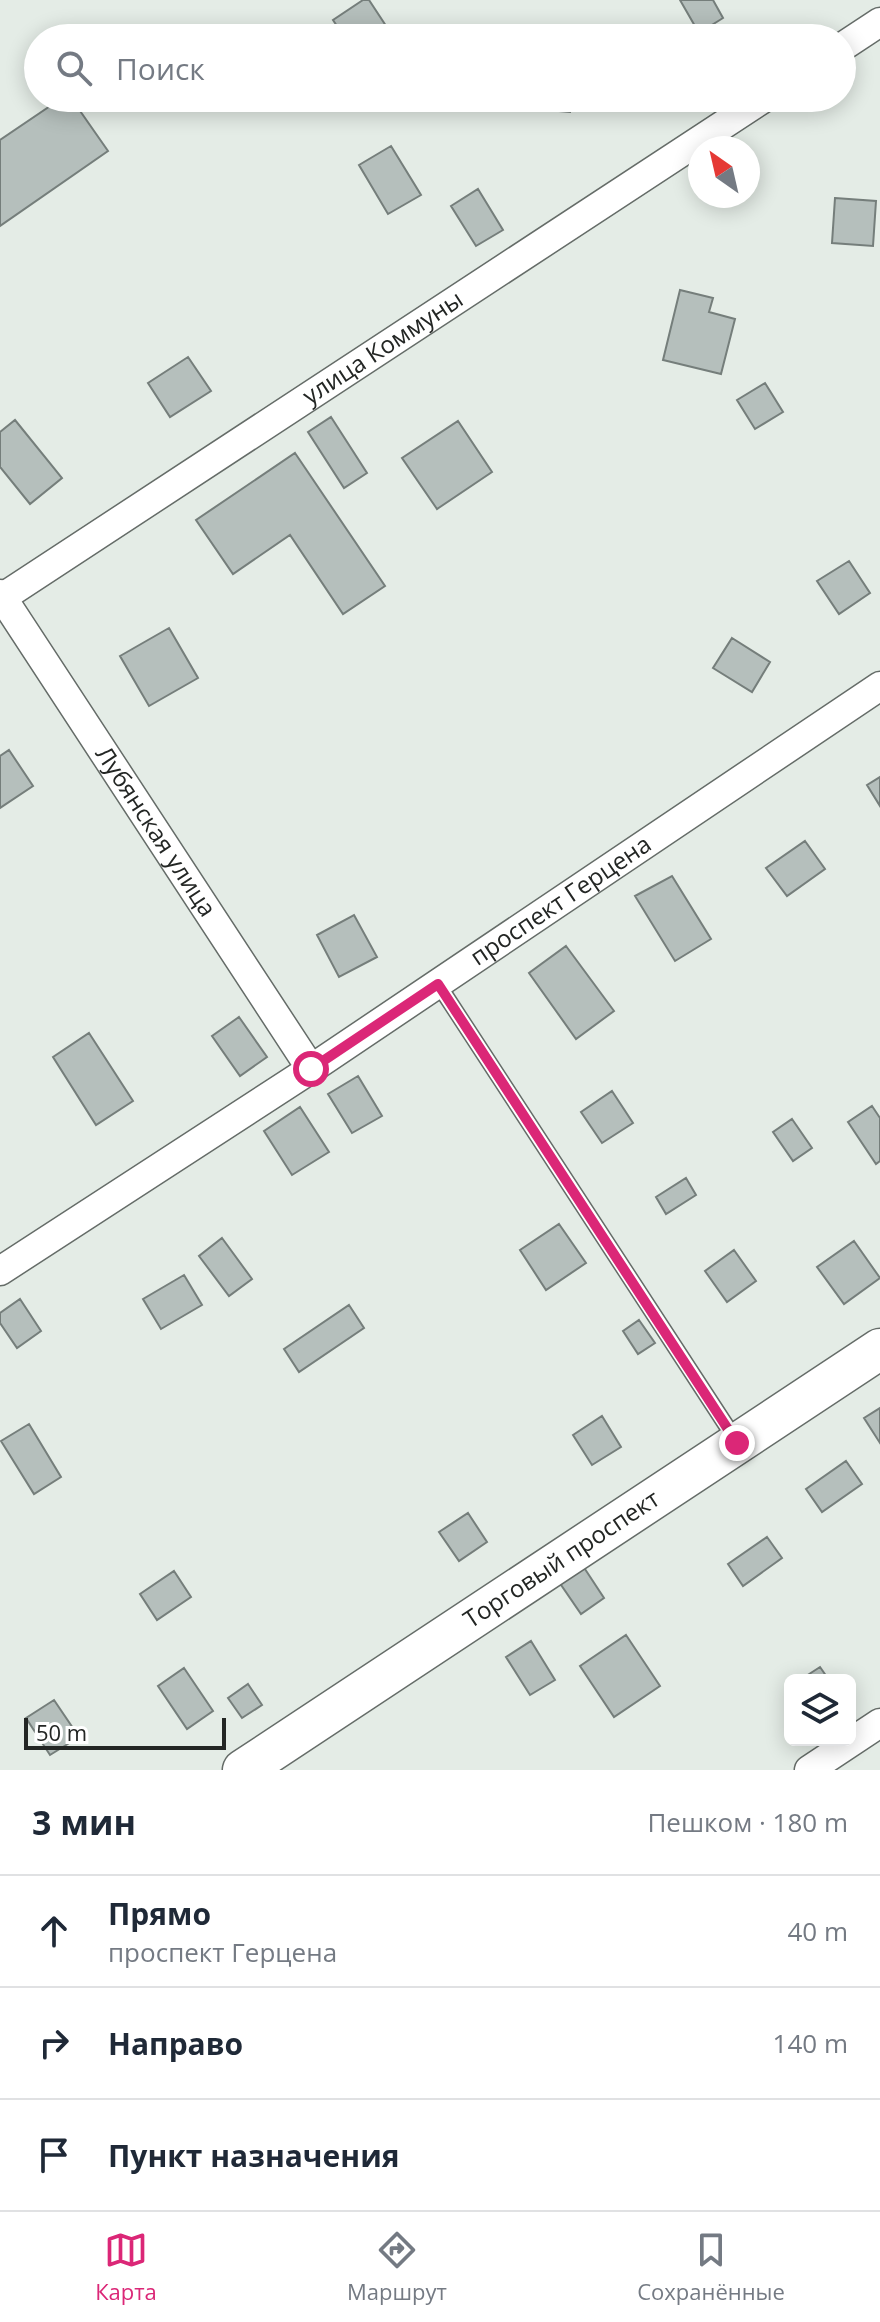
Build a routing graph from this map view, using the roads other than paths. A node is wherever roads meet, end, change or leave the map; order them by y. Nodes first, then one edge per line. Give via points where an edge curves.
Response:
1 (880, 22) edge
2 (856, 38) edge
3 (743, 112) edge
4 (1, 597) edge
5 (880, 686) edge
6 (438, 984) junction
7 (311, 1069) junction
8 (0, 1271) edge
9 (880, 1349) edge
10 (737, 1443) junction
11 (880, 1723) edge
12 (243, 1770) edge
13 (809, 1770) edge

1 - 2 street
3 - 4 street, улица Коммуны
4 - 7 street, Лубянская улица
5 - 6 street, проспект Герцена
6 - 7 street, проспект Герцена
6 - 10 lane
7 - 8 street, проспект Герцена
9 - 10 street, Торговый проспект
10 - 12 street, Торговый проспект
11 - 13 street

